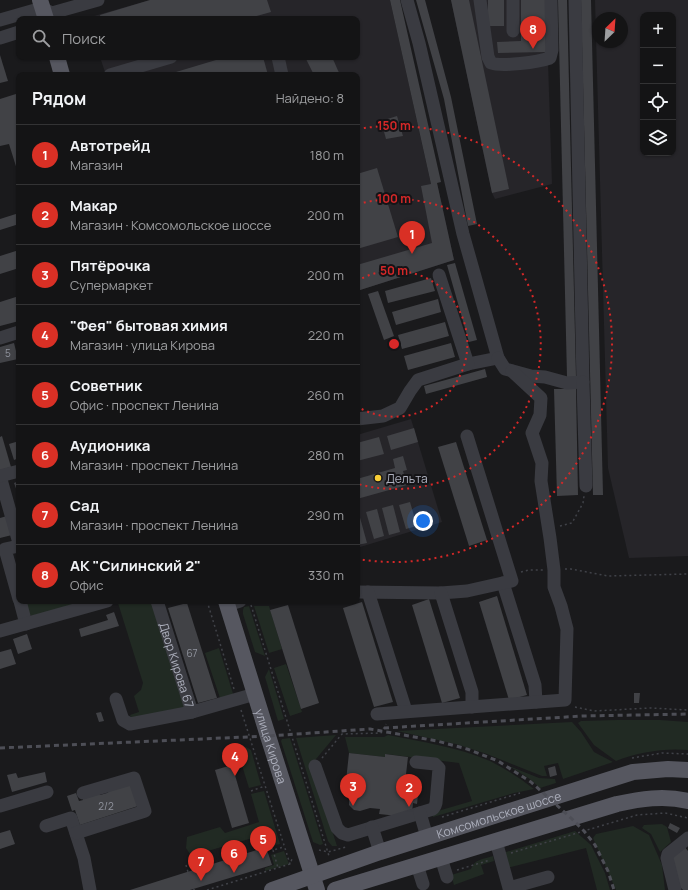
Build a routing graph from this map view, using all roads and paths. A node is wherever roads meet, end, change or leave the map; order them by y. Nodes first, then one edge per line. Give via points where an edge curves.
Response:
1 (98, 0) edge
2 (407, 0) edge
3 (480, 0) edge
4 (513, 0) edge
5 (551, 0) edge
6 (575, 0) edge
7 (46, 12) edge
8 (23, 16) edge
9 (16, 17) edge
10 (0, 20) edge
11 (513, 31) dead end
12 (16, 33) edge
13 (0, 38) edge
14 (58, 60) edge
15 (161, 60) edge
16 (279, 60) edge
17 (61, 72) edge
18 (120, 72) edge
19 (281, 72) edge
20 (439, 275) dead end
21 (16, 333) edge
22 (0, 338) edge
23 (498, 358) junction
24 (468, 364) junction
25 (512, 371) junction
26 (583, 382) junction
27 (360, 419) edge
28 (467, 436) dead end
29 (16, 472) edge
30 (0, 476) edge
31 (586, 486) joint
32 (549, 530) junction
33 (16, 533) edge
34 (16, 545) edge
35 (2, 548) edge
36 (554, 570) junction
37 (688, 574) edge
38 (507, 580) junction
39 (16, 591) edge
40 (363, 592) edge
41 (441, 593) junction
42 (20, 604) edge
43 (96, 604) edge
44 (158, 604) edge
45 (208, 604) edge
46 (232, 604) edge
47 (251, 604) edge
48 (26, 624) junction
49 (0, 632) edge
50 (255, 694) junction
51 (116, 699) dead end
52 (237, 699) junction
53 (565, 700) junction
54 (536, 702) junction
55 (472, 707) junction
56 (688, 710) edge
57 (192, 712) junction
58 (400, 712) junction
59 (377, 714) dead end
60 (416, 762) dead end
61 (315, 766) joint
62 (688, 770) edge
63 (265, 786) junction
64 (251, 791) dead end
65 (47, 792) dead end
66 (83, 793) dead end
67 (688, 801) edge
68 (0, 806) edge
69 (420, 813) junction
70 (688, 818) edge
71 (46, 826) dead end
72 (372, 827) junction
73 (76, 833) junction
74 (427, 837) junction
75 (688, 838) edge
76 (264, 841) dead end
77 (496, 841) junction
78 (285, 847) junction
79 (273, 850) junction
80 (380, 852) junction
81 (500, 857) junction
82 (329, 858) dead end
83 (441, 858) junction
84 (292, 859) dead end
85 (290, 864) junction
86 (186, 865) dead end
87 (417, 865) junction
88 (278, 868) junction
89 (188, 872) dead end
90 (446, 875) joint
91 (548, 877) dead end
92 (315, 883) edge
93 (423, 884) dead end
94 (90, 890) edge
95 (206, 890) edge
96 (272, 890) edge
97 (336, 890) edge
98 (675, 890) edge

1 - 7 street
2 - 23 street via 463,234
3 - 5 street via 488,57 491,63 499,64 550,58
4 - 11 street
6 - 26 street
7 - 8 street
9 - 10 street
12 - 13 street
14 - 17 main road
15 - 18 street
16 - 19 street
20 - 24 street
21 - 22 street
23 - 24 street
23 - 25 street via 504,370
24 - 27 street via 418,380 400,408 383,416
25 - 26 street via 567,383
25 - 32 street via 541,398 540,415 532,433 542,463 541,481
26 - 31 street
28 - 38 street
29 - 30 street
30 - 33 street
31 - 32 path via 583,503 572,523
32 - 36 street
34 - 35 street
35 - 39 street
36 - 37 path via 571,569 608,576
36 - 38 path via 529,570
36 - 53 street via 554,587 567,629
38 - 41 street via 467,591
38 - 54 street via 535,686
40 - 41 street
40 - 58 street
41 - 55 street via 472,692
42 - 48 street
43 - 48 street
44 - 57 street, Двор Кирова 67
45 - 52 path
46 - 50 main road, улица Кирова
47 - 82 path
48 - 49 street
50 - 52 street, Двор Кирова 67
50 - 92 main road, улица Кирова
51 - 57 street via 123,720 130,724
52 - 57 street, Двор Кирова 67
52 - 63 path
53 - 54 street
53 - 56 path via 577,708 594,711 650,708
54 - 55 street
55 - 58 street
58 - 59 street
58 - 61 path via 381,733 342,734
60 - 69 street via 435,764 439,768 435,806
61 - 72 street via 336,828 348,835
62 - 74 main road, Комсомольское шоссе via 633,772
63 - 64 path
63 - 78 path
65 - 68 street
66 - 73 street via 134,778 145,811
67 - 77 main road, Комсомольское шоссе via 656,797 624,802
69 - 72 street
69 - 74 street
70 - 81 path via 665,813 637,815
71 - 73 street via 71,818
72 - 80 street
73 - 94 street
74 - 80 main road, Комсомольское шоссе
75 - 98 street via 668,854
76 - 79 path
77 - 81 street
77 - 83 main road, Комсомольское шоссе
78 - 79 path
78 - 85 path
79 - 88 path
80 - 92 main road, Комсомольское шоссе
81 - 90 path
81 - 91 street via 509,888
83 - 87 main road, Комсомольское шоссе
83 - 90 street
84 - 85 path
85 - 88 path
86 - 89 path
87 - 93 street
87 - 97 main road, Комсомольское шоссе
88 - 95 path
92 - 96 main road, Комсомольское шоссе

